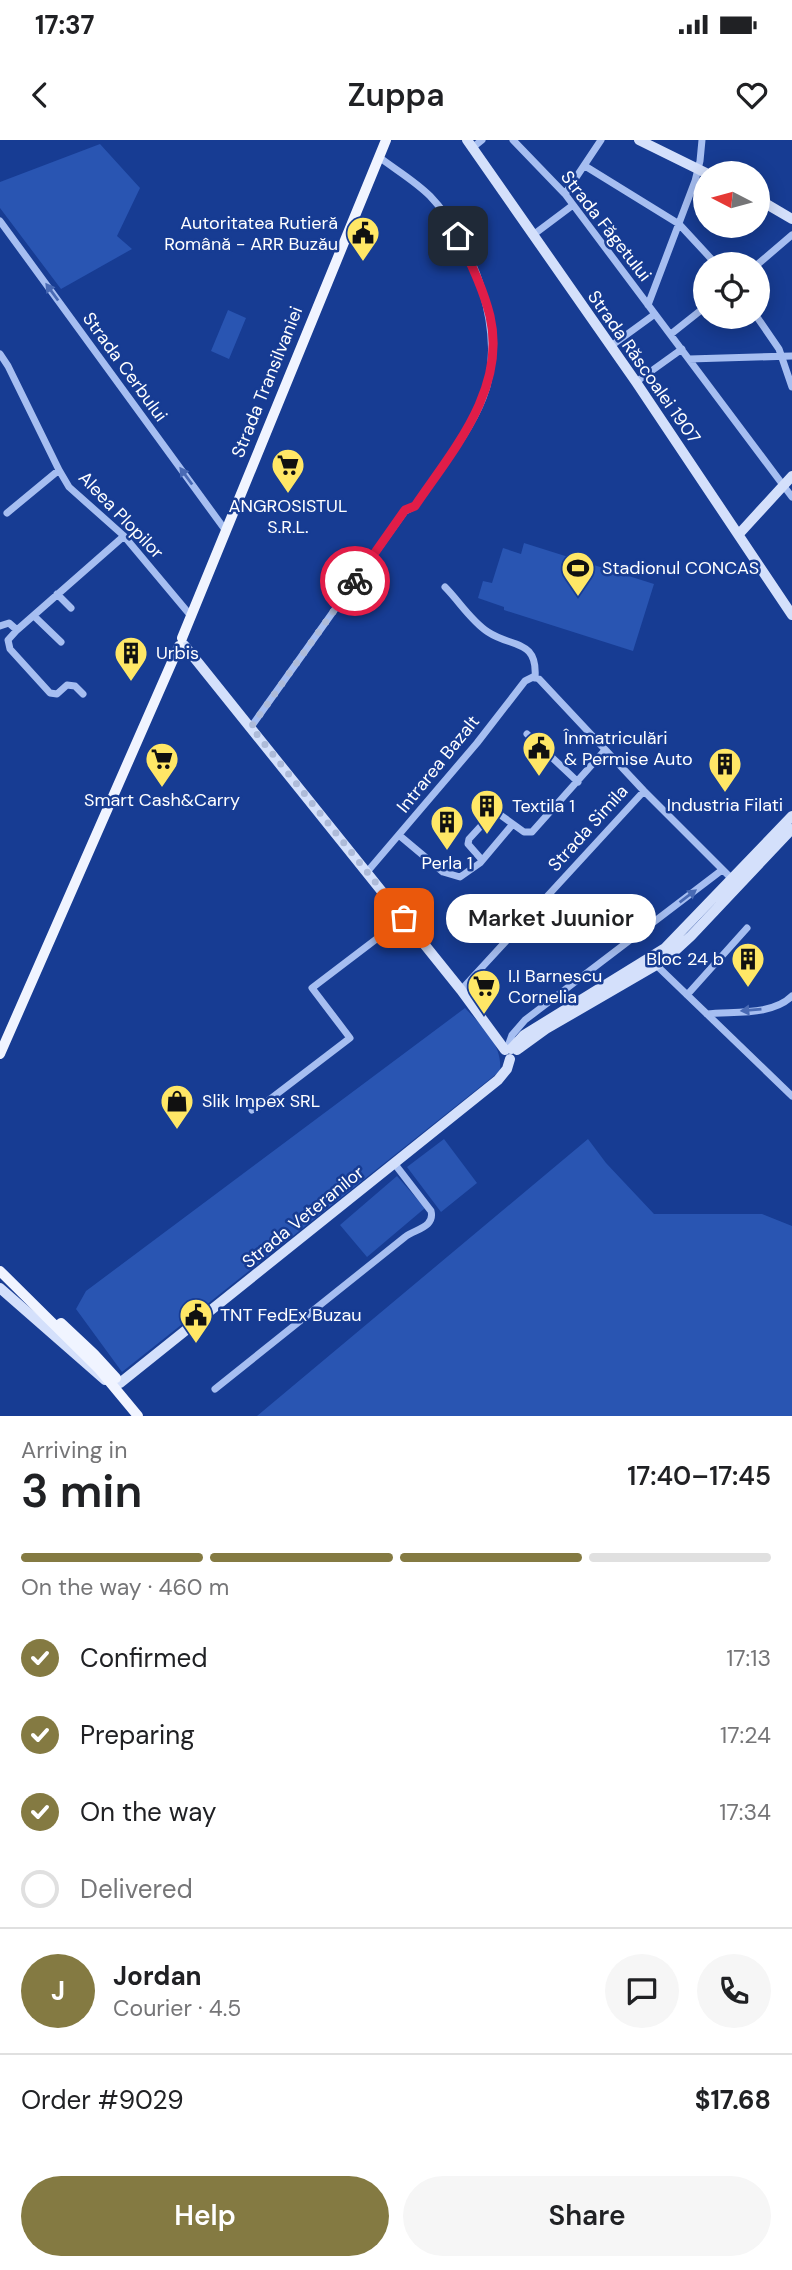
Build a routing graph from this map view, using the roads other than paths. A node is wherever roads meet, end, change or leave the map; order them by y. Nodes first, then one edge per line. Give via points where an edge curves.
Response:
1 (386, 140) edge
2 (482, 140) edge
3 (513, 140) edge
4 (601, 140) edge
5 (639, 140) edge
6 (702, 140) edge
7 (470, 144) edge
8 (379, 157) junction
9 (702, 161) edge
10 (585, 166) junction
11 (693, 167) edge
12 (693, 192) edge
13 (565, 194) junction
14 (573, 205) junction
15 (770, 206) edge
16 (792, 219) edge
17 (0, 220) edge
18 (679, 225) junction
19 (533, 235) junction
20 (792, 235) edge
21 (705, 252) edge
22 (770, 254) edge
23 (648, 305) junction
24 (655, 314) junction
25 (693, 317) edge
26 (765, 329) edge
27 (671, 334) junction
28 (611, 346) junction
29 (682, 349) junction
30 (0, 355) edge
31 (782, 356) junction
32 (792, 356) edge
33 (689, 359) junction
34 (636, 382) junction
35 (792, 387) edge
36 (58, 470) junction
37 (792, 476) edge
38 (784, 485) junction
39 (792, 497) edge
40 (7, 513) dead end
41 (226, 531) junction
42 (739, 534) junction
43 (124, 536) junction
44 (445, 587) dead end
45 (57, 594) junction
46 (71, 608) dead end
47 (792, 614) edge
48 (34, 616) junction
49 (191, 616) junction
50 (0, 626) edge
51 (17, 630) junction
52 (61, 642) dead end
53 (182, 643) junction
54 (534, 677) junction
55 (83, 694) dead end
56 (251, 727) junction
57 (527, 734) dead end
58 (605, 750) junction
59 (578, 782) junction
60 (644, 791) junction
61 (792, 816) edge
62 (512, 825) junction
63 (792, 829) edge
64 (400, 836) junction
65 (482, 860) junction
66 (722, 870) junction
67 (367, 872) junction
68 (735, 882) junction
69 (404, 918) junction
70 (747, 928) dead end
71 (654, 962) junction
72 (461, 990) junction
73 (687, 995) junction
74 (792, 996) edge
75 (707, 1014) junction
76 (509, 1053) junction
77 (0, 1054) edge
78 (792, 1096) edge
79 (252, 1110) dead end
80 (394, 1163) junction
81 (0, 1272) edge
82 (0, 1288) edge
83 (119, 1387) junction
84 (215, 1389) dead end
85 (138, 1416) edge
86 (145, 1416) edge

1 - 8 main road, Strada Transilvaniei
2 - 7 street
3 - 13 street, Strada Făgetului
4 - 10 street
5 - 11 street
6 - 9 street
7 - 19 street, Strada Răscoalei 1907
8 - 41 main road, Strada Transilvaniei
8 - 56 street via 430,197 458,236 490,318 490,373 471,422 415,506 405,510
10 - 13 street
10 - 18 street
12 - 18 street
13 - 14 street, Strada Făgetului
14 - 19 street
14 - 23 street, Strada Făgetului
15 - 16 street
41 -> 17 street, Strada Cerbului
18 - 21 street
18 - 23 street
19 - 28 street, Strada Răscoalei 1907
20 - 22 street
23 - 24 street, Strada Făgetului
24 - 27 street, Strada Făgetului
24 - 28 street
25 - 27 street
26 - 31 street
27 - 29 street, Strada Făgetului
28 - 34 street, Strada Răscoalei 1907
29 - 33 street, Strada Făgetului
29 - 34 street
30 - 36 street, Aleea Plopilor
31 - 32 street
31 - 33 street
31 - 35 street
33 - 38 street, Strada Făgetului
34 - 42 street, Strada Răscoalei 1907
36 - 40 street
36 - 43 street, Aleea Plopilor via 74,492
37 - 38 street
38 - 39 street, Strada Făgetului
38 - 42 street
41 - 49 main road, Strada Transilvaniei
42 - 47 street, Strada Răscoalei 1907
43 - 45 street
43 - 49 street, Aleea Plopilor
44 - 54 street via 487,632 527,649 534,658
45 - 46 street
45 - 48 street
48 - 51 street
48 - 52 street
49 - 53 main road, Strada Transilvaniei
50 - 51 street via 9,623
51 - 55 street via 8,640 10,649 50,693 71,685
53 - 56 street
53 - 77 main road, Strada Transilvaniei
54 - 58 street, Strada Simila
54 - 64 street, Intrarea Bazalt via 525,681
56 - 67 street
57 - 59 street
58 - 59 street
58 - 60 street, Strada Simila
59 - 62 street via 532,831
60 - 66 street
60 - 72 street, Strada Simila
61 - 68 street
62 - 65 street
62 - 65 street via 495,812 469,839 470,849
63 - 68 street
64 - 65 street via 451,876 460,877
64 - 67 street, Intrarea Bazalt
66 - 68 street
76 -> 66 street via 512,1035 525,1020
67 - 69 street
68 - 71 street via 682,945
69 - 72 street
69 - 79 street via 312,988 351,1038
70 - 73 street
71 - 73 street
71 - 76 street
72 - 76 street
73 - 75 street
74 -> 75 street via 773,1008
75 - 78 street
76 - 80 street, Strada Veteranilor via 505,1073
80 - 83 street, Strada Veteranilor
80 - 84 street via 431,1211 430,1223 405,1237
81 - 83 main road via 84,1343
82 - 83 street
83 - 85 main road
83 - 86 main road

